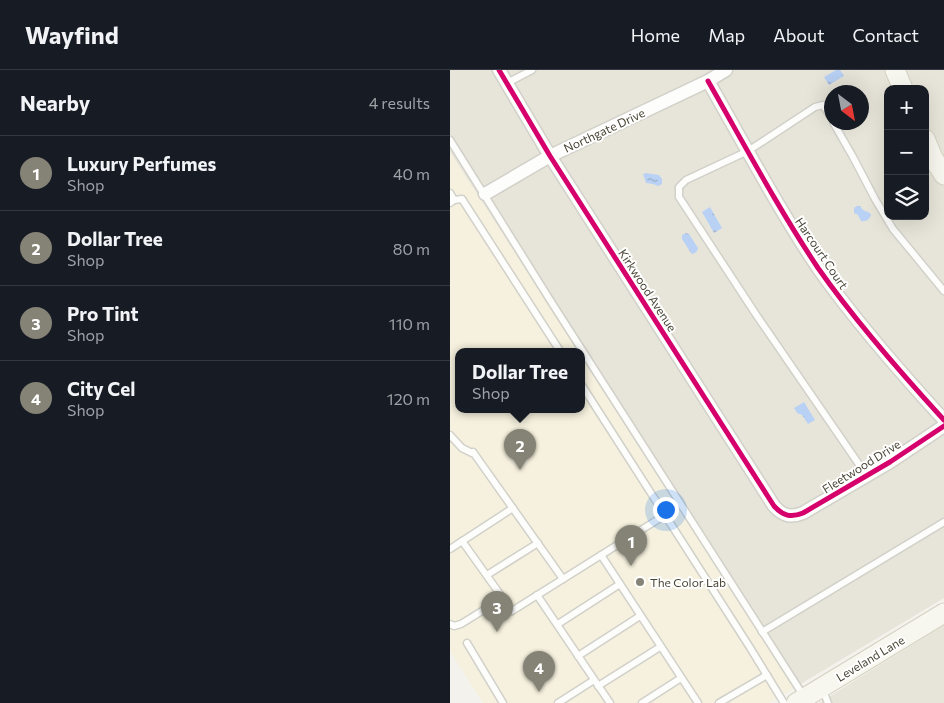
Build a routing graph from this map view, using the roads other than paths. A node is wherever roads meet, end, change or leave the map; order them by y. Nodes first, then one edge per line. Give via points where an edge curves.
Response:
1 (499, 70) edge
2 (532, 70) edge
3 (726, 70) edge
4 (895, 70) edge
5 (708, 81) junction
6 (507, 83) junction
7 (901, 85) edge
8 (824, 105) edge
9 (838, 130) edge
10 (450, 140) edge
11 (929, 147) edge
12 (748, 150) junction
13 (550, 156) junction
14 (944, 175) edge
15 (450, 193) edge
16 (485, 194) junction
17 (452, 201) edge
18 (944, 291) edge
19 (558, 348) edge
20 (581, 348) edge
21 (585, 354) edge
22 (585, 390) edge
23 (944, 420) edge
24 (944, 426) edge
25 (450, 435) edge
26 (867, 476) junction
27 (513, 508) junction
28 (665, 515) junction
29 (786, 516) joint
30 (944, 522) edge
31 (462, 541) junction
32 (538, 543) junction
33 (450, 549) edge
34 (600, 555) junction
35 (487, 575) junction
36 (563, 579) junction
37 (620, 584) junction
38 (537, 595) junction
39 (503, 598) junction
40 (944, 613) edge
41 (640, 616) junction
42 (450, 624) edge
43 (558, 624) junction
44 (762, 632) junction
45 (467, 643) dead end
46 (660, 647) junction
47 (578, 656) junction
48 (767, 675) junction
49 (681, 678) junction
50 (596, 683) junction
51 (825, 695) edge
52 (803, 701) edge
53 (504, 703) edge
54 (558, 703) edge
55 (610, 703) edge
56 (642, 703) edge
57 (698, 703) edge
58 (719, 703) edge
59 (784, 703) edge

1 - 6 street, Kirkwood Avenue
2 - 6 lane
3 - 5 street, Northgate Drive
4 - 7 street
5 - 12 street, Harcourt Court
5 - 13 street, Northgate Drive
6 - 13 street, Kirkwood Avenue
8 - 12 lane via 814,107
9 - 18 lane via 892,229
10 - 16 lane
11 - 14 street
12 - 23 street, Harcourt Court via 818,268 882,350
12 - 26 lane via 686,180 679,187 679,197
13 - 16 street, Northgate Drive
13 - 29 street, Kirkwood Avenue via 774,506
15 - 17 lane
16 - 20 lane
17 - 19 lane via 462,199
21 - 44 lane
22 - 28 lane
24 - 26 street, Fleetwood Drive
25 - 27 lane via 472,453
26 - 29 street, Fleetwood Drive via 803,513
27 - 31 lane
27 - 32 lane
28 - 34 lane
28 - 48 lane
30 - 44 lane
31 - 33 lane
31 - 35 lane
32 - 35 lane
32 - 36 lane
34 - 36 lane
34 - 37 lane
35 - 39 lane
36 - 38 lane
37 - 41 lane
37 - 43 lane
38 - 39 lane via 512,611
38 - 43 lane
39 - 42 lane via 460,624
40 - 51 street, Leveland Lane
41 - 46 lane
41 - 47 lane
43 - 47 lane
44 - 52 lane
45 - 53 lane
46 - 49 lane
46 - 50 lane
47 - 50 lane
48 - 58 lane
48 - 59 lane
49 - 56 lane
49 - 57 lane
50 - 54 lane
50 - 55 lane
51 - 52 street, Leveland Lane

